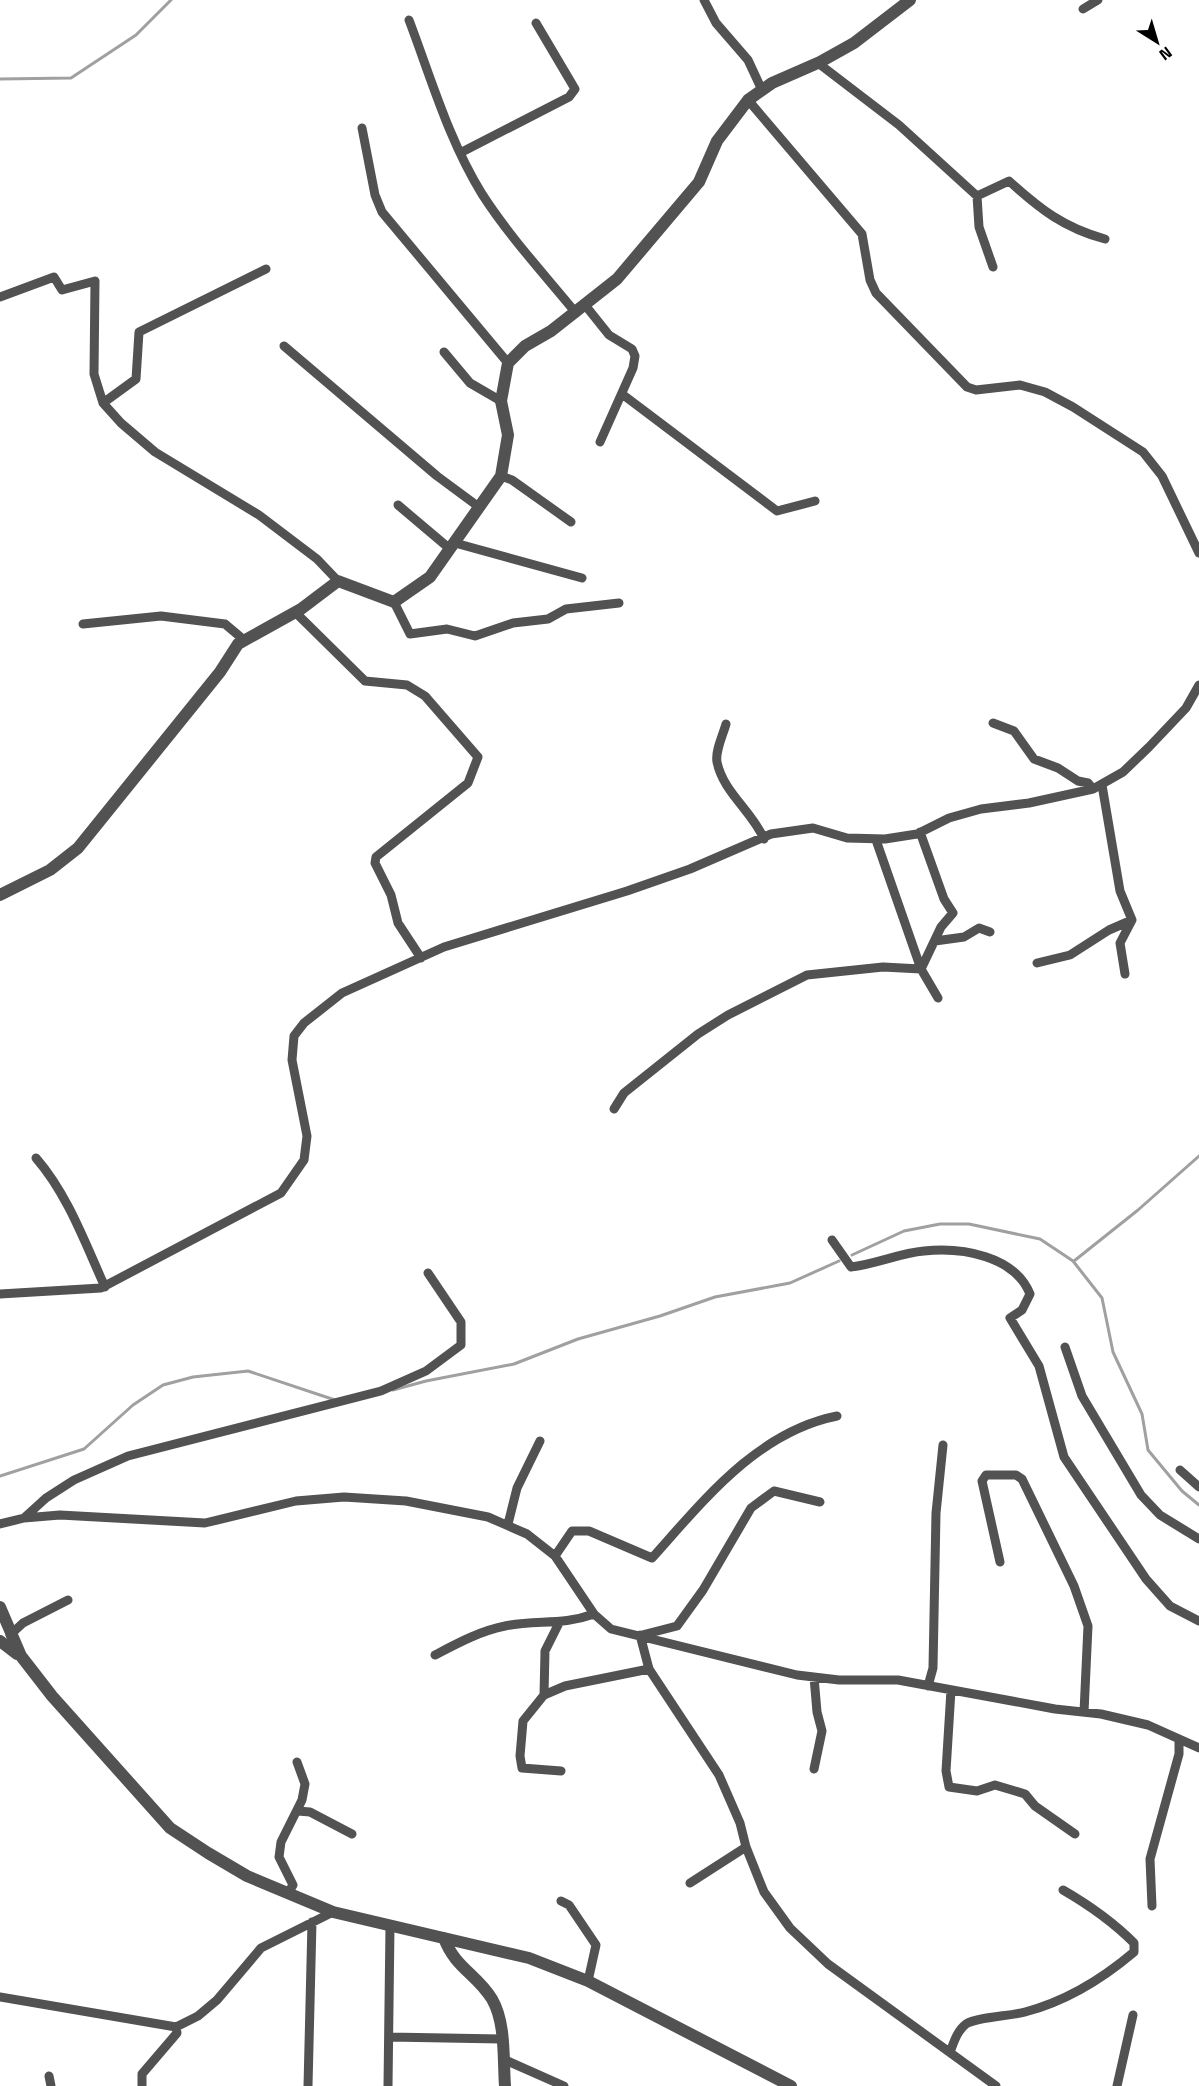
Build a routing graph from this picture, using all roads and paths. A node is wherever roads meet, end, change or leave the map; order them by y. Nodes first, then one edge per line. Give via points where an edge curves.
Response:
1 (704, 0) edge
2 (910, 0) edge
3 (1098, 0) edge
4 (1083, 9) dead end
5 (409, 20) dead end
6 (536, 24) dead end
7 (818, 63) junction
8 (762, 90) junction
9 (748, 100) junction
10 (362, 128) dead end
11 (460, 153) junction
12 (977, 196) junction
13 (1105, 239) dead end
14 (993, 267) dead end
15 (266, 269) dead end
16 (0, 297) edge
17 (580, 309) junction
18 (284, 346) dead end
19 (444, 352) dead end
20 (508, 363) junction
21 (622, 394) junction
22 (501, 401) junction
23 (103, 402) junction
24 (600, 442) dead end
25 (501, 476) junction
26 (815, 501) dead end
27 (398, 505) dead end
28 (479, 507) junction
29 (571, 522) dead end
30 (453, 546) junction
31 (1199, 553) edge
32 (582, 578) dead end
33 (338, 581) junction
34 (394, 602) junction
35 (619, 603) dead end
36 (295, 612) junction
37 (83, 624) dead end
38 (244, 640) junction
39 (1199, 685) edge
40 (993, 723) dead end
41 (726, 724) dead end
42 (1098, 787) junction
43 (920, 832) junction
44 (764, 838) junction
45 (876, 840) junction
46 (0, 895) edge
47 (1132, 920) junction
48 (990, 932) dead end
49 (934, 941) junction
50 (421, 958) junction
51 (1037, 963) dead end
52 (921, 969) junction
53 (1125, 974) dead end
54 (938, 998) dead end
55 (614, 1109) dead end
56 (36, 1158) dead end
57 (832, 1240) dead end
58 (428, 1273) dead end
59 (105, 1287) junction
60 (0, 1294) edge
61 (1065, 1347) dead end
62 (837, 1416) dead end
63 (540, 1441) dead end
64 (943, 1445) dead end
65 (1180, 1470) dead end
66 (1199, 1487) edge
67 (820, 1502) dead end
68 (24, 1518) junction
69 (0, 1524) edge
70 (508, 1524) junction
71 (1199, 1539) edge
72 (555, 1556) junction
73 (1000, 1562) dead end
74 (68, 1600) dead end
75 (2, 1613) edge
76 (594, 1614) junction
77 (1199, 1621) edge
78 (559, 1623) junction
79 (3, 1635) edge
80 (640, 1635) junction
81 (435, 1655) dead end
82 (649, 1669) junction
83 (814, 1677) junction
84 (928, 1686) junction
85 (951, 1690) junction
86 (544, 1695) junction
87 (1084, 1712) junction
88 (1179, 1739) junction
89 (1199, 1748) edge
90 (297, 1762) dead end
91 (814, 1769) dead end
92 (561, 1771) dead end
93 (298, 1811) junction
94 (352, 1834) dead end
95 (1075, 1834) dead end
96 (746, 1848) junction
97 (690, 1883) dead end
98 (1063, 1890) dead end
99 (293, 1895) junction
100 (561, 1901) dead end
101 (1152, 1906) dead end
102 (333, 1912) junction
103 (308, 1924) junction
104 (390, 1926) junction
105 (444, 1938) junction
106 (588, 1981) junction
107 (0, 1997) edge
108 (1133, 2015) dead end
109 (176, 2027) junction
110 (389, 2037) junction
111 (501, 2039) junction
112 (950, 2052) junction
113 (503, 2060) junction
114 (142, 2086) edge
115 (308, 2086) edge
116 (388, 2086) edge
117 (505, 2086) edge
118 (564, 2086) edge
119 (791, 2086) edge
120 (996, 2086) edge
121 (1117, 2086) edge

1 - 8 street via 716,23 748,60
2 - 7 street via 854,43
3 - 4 street
5 - 11 street
6 - 11 street via 575,89 569,97
7 - 8 street
7 - 12 street via 899,125
8 - 9 street
9 - 17 street via 717,141 699,182 617,279
9 - 31 street via 862,234 870,280 876,292 957,379 976,390 1020,385 1045,392 1132,443 1154,463
10 - 20 street via 382,212
11 - 17 street via 481,193 506,228
12 - 13 street via 1009,181 1043,211 1078,232
12 - 14 street via 980,227
15 - 23 street via 139,332 136,380
16 - 23 street via 54,277 62,290 95,281 94,374
17 - 20 street via 525,346
17 - 21 street via 632,349 633,368
18 - 28 street
19 - 22 street via 470,383
20 - 22 street
21 - 24 street
21 - 26 street via 777,511
22 - 25 street via 508,435
23 - 33 street via 155,452 260,515 317,559
25 - 28 street
25 - 29 street
27 - 30 street
28 - 30 street
30 - 32 street
30 - 34 street via 430,577
33 - 34 street
33 - 36 street
34 - 35 street via 410,634 447,629 475,636 513,623 548,618 567,609
36 - 38 street
36 - 50 street via 365,681 407,685 425,696 478,757 468,783 376,856 375,863 391,895 398,923
37 - 38 street via 161,616 225,624
38 - 46 street via 78,849 50,870
39 - 42 street via 1186,708 1149,747 1123,772
40 - 42 street via 1014,730 1034,759
41 - 44 street via 716,760 726,784
42 - 43 street via 981,809
42 - 47 street via 1120,891
43 - 45 street
43 - 49 street via 953,914
44 - 45 street via 813,828 847,838
44 - 50 street via 690,869 482,934
45 - 52 street
47 - 51 street via 1070,955
47 - 53 street via 1120,943
48 - 49 street via 979,928 964,937
49 - 52 street
50 - 59 street via 342,993 304,1023 294,1036 292,1060 307,1136 304,1160 281,1194
52 - 54 street
52 - 55 street via 884,967 807,975 698,1034 624,1093
56 - 59 street via 64,1198
57 - 77 street via 851,1268 924,1251 962,1252 1000,1261 1024,1279 1030,1294 1022,1310 1010,1318 1039,1365 1064,1457 1146,1579 1170,1605
58 - 68 street via 461,1322 461,1345 426,1371 381,1391 317,1410 128,1456 75,1480
59 - 60 street
61 - 71 street via 1082,1396 1141,1495 1160,1515
62 - 72 street via 790,1431 722,1480 652,1558 589,1531 572,1531
63 - 70 street via 517,1488
64 - 84 street via 936,1513 933,1668
65 - 66 street
67 - 80 street via 774,1491 751,1508 703,1590 676,1626
68 - 69 street
68 - 70 street via 60,1515 205,1523 296,1501 344,1497 406,1501
70 - 72 street via 536,1539
72 - 76 street
73 - 87 street via 982,1481 986,1475 1016,1475 1022,1479 1069,1575 1088,1626
74 - 79 street
75 - 79 street
76 - 78 street
76 - 80 street via 611,1629
78 - 81 street via 507,1625
78 - 86 street via 544,1651
79 - 99 street via 170,1828 248,1876
80 - 82 street
80 - 83 street via 747,1664
82 - 86 street via 565,1686
82 - 96 street via 719,1775 740,1823
83 - 84 street via 898,1680
83 - 91 street via 822,1731
84 - 85 street
85 - 87 street
85 - 95 street via 946,1771 949,1787 977,1791 995,1785 1025,1794 1035,1806
86 - 92 street via 523,1721 522,1768
87 - 88 street via 1148,1725
88 - 89 street
88 - 101 street via 1179,1754 1150,1859
90 - 93 street via 305,1784
93 - 94 street via 310,1812
93 - 99 street via 281,1842 279,1857 293,1886
96 - 97 street
96 - 112 street via 764,1892 790,1928 828,1964
98 - 112 street via 1106,1917 1134,1943 1134,1952 1096,1983 1058,2002 1024,2013 968,2022 959,2031
99 - 102 street
99 - 103 street via 312,1911
100 - 106 street via 569,1905 596,1945
102 - 103 street
102 - 104 street
103 - 109 street via 261,1948 217,2000
103 - 115 street
104 - 105 street
104 - 110 street
105 - 106 street via 529,1958
105 - 111 street via 454,1961 492,1998 499,2013
106 - 119 street
107 - 109 street
108 - 121 street
109 - 114 street via 177,2033 142,2074
110 - 111 street
110 - 116 street
111 - 113 street
112 - 120 street
113 - 117 street
113 - 118 street

